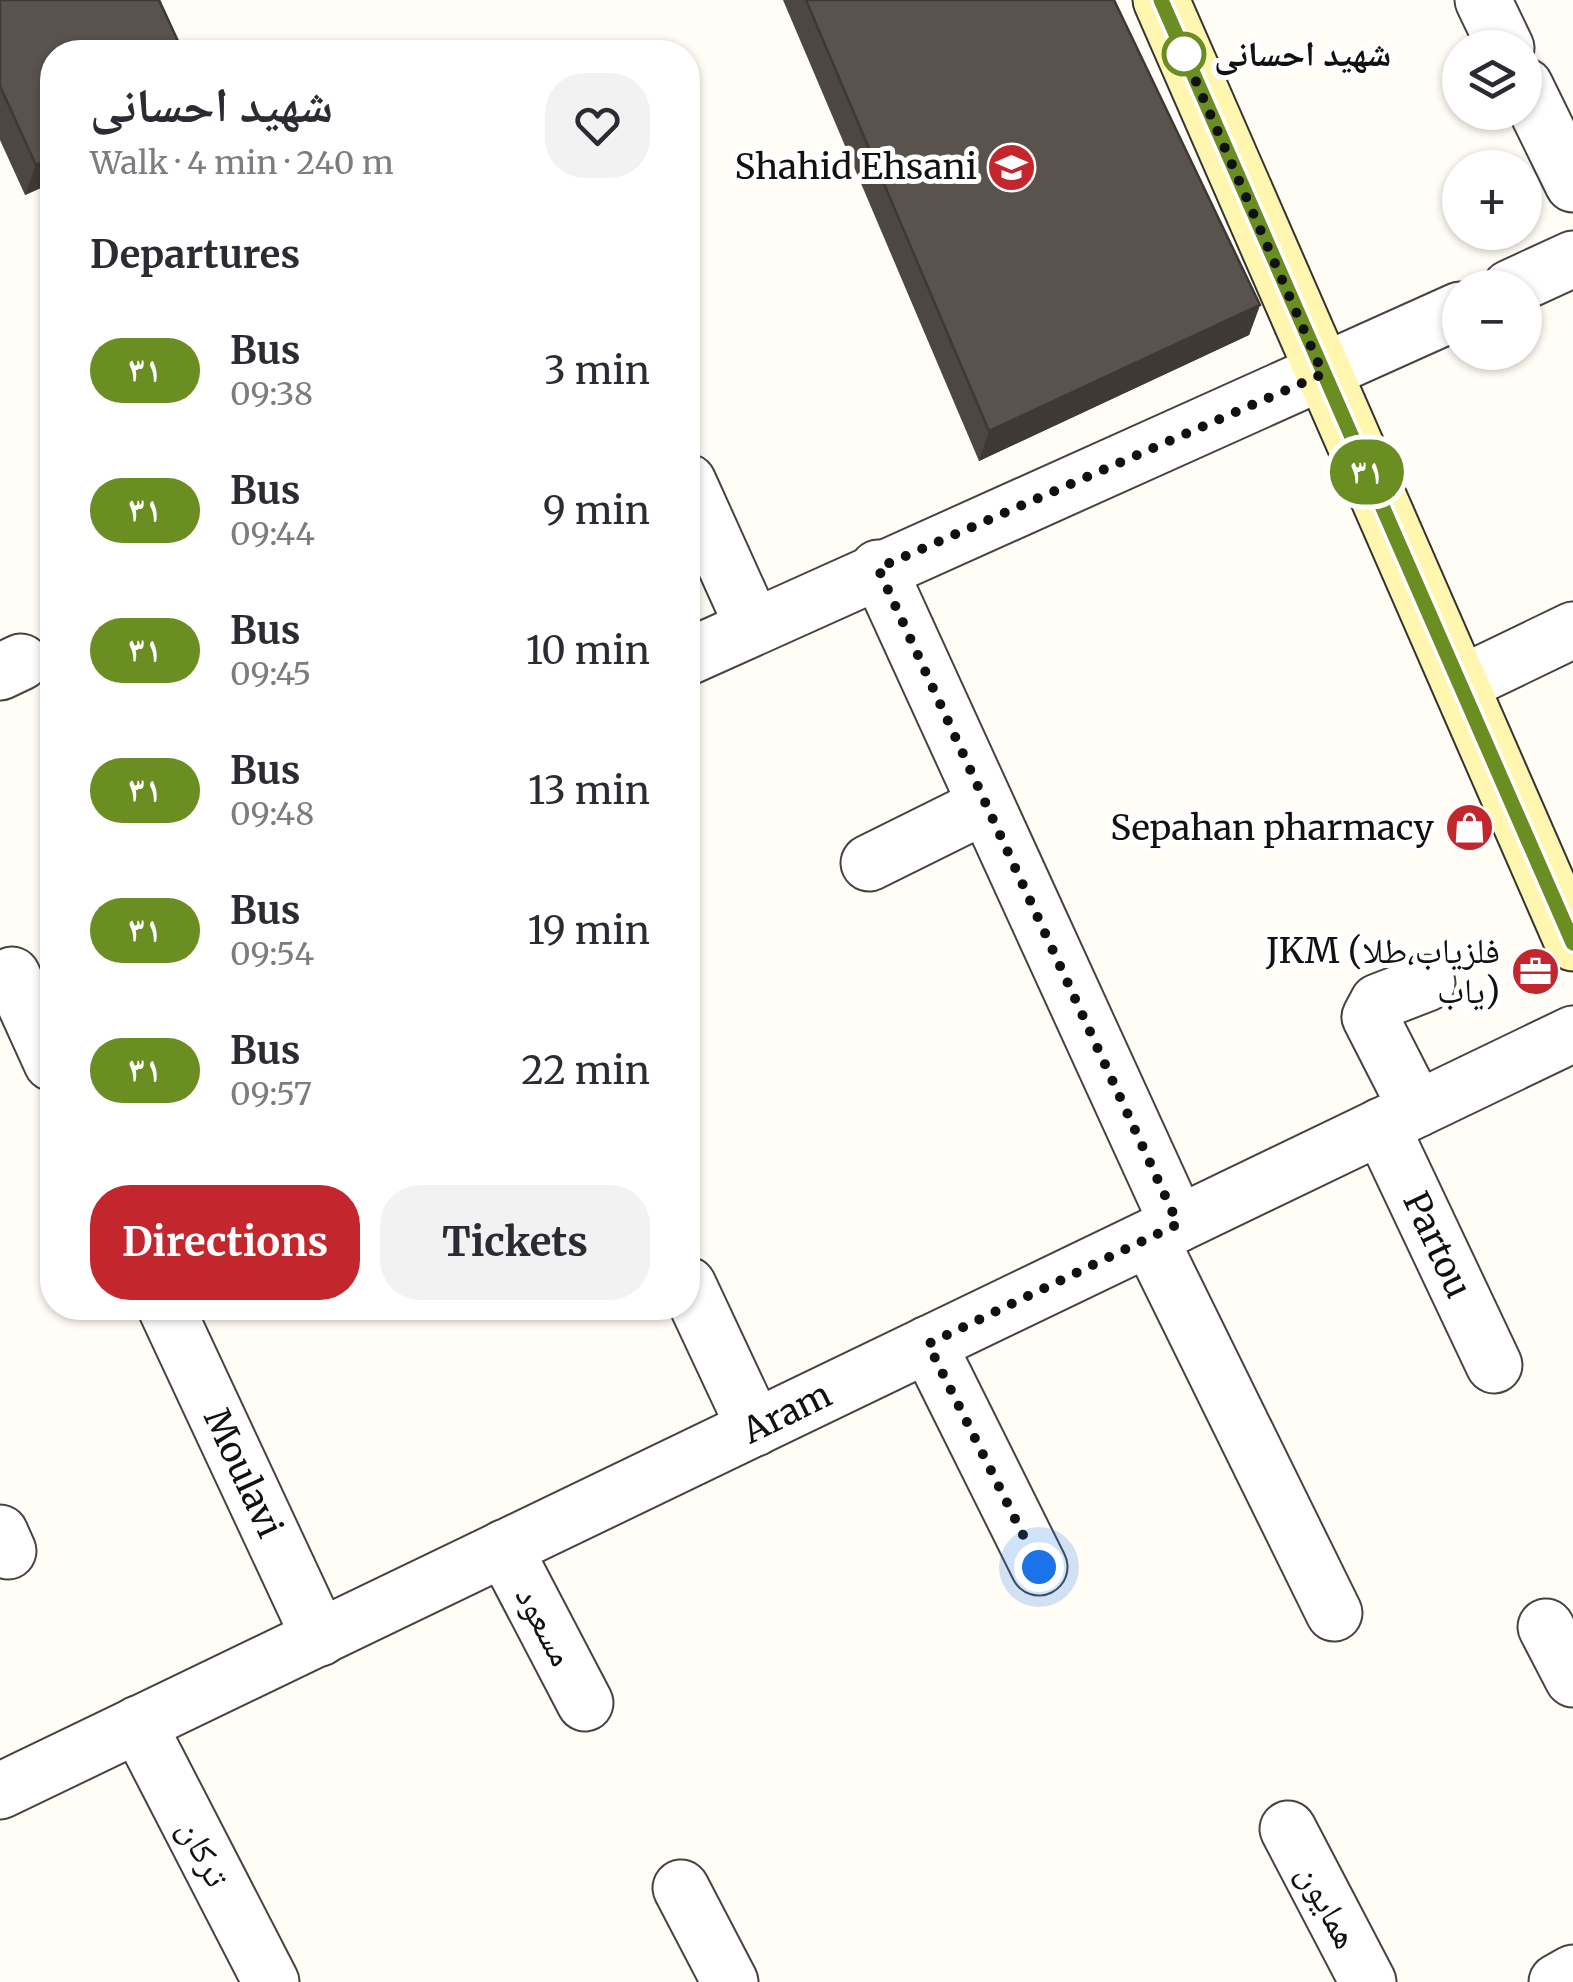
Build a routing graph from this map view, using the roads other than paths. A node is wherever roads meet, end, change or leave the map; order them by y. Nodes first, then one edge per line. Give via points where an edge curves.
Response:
1 (1160, 0) edge
2 (1483, 0) edge
3 (1497, 30) edge
4 (1542, 121) edge
5 (1573, 184) edge
6 (1573, 258) edge
7 (1542, 273) edge
8 (1442, 318) edge
9 (1323, 374) junction
10 (700, 509) edge
11 (878, 568) junction
12 (753, 626) junction
13 (1573, 630) edge
14 (700, 651) edge
15 (1462, 684) junction
16 (986, 805) junction
17 (870, 862) dead end
18 (1573, 943) edge
19 (21, 970) edge
20 (1427, 983) dead end
21 (40, 1027) edge
22 (1573, 1034) edge
23 (1399, 1118) junction
24 (1164, 1232) junction
25 (700, 1311) edge
26 (172, 1320) edge
27 (928, 1344) junction
28 (1494, 1364) dead end
29 (755, 1428) junction
30 (504, 1548) junction
31 (1039, 1567) dead end
32 (1334, 1613) dead end
33 (1546, 1626) dead end
34 (320, 1638) junction
35 (1573, 1679) edge
36 (585, 1703) dead end
37 (138, 1724) junction
38 (0, 1791) edge
39 (1288, 1830) dead end
40 (682, 1888) dead end
41 (1573, 1973) edge
42 (271, 1982) edge
43 (730, 1982) edge
44 (1368, 1982) edge
45 (1557, 1982) edge

1 - 9 main road
2 - 3 street
4 - 5 street
6 - 7 street
8 - 9 street
9 - 11 street
9 - 15 main road
10 - 12 street
11 - 12 street
11 - 16 street
12 - 14 street
13 - 15 street
15 - 18 main road
16 - 17 street
16 - 24 street
19 - 21 street
20 - 23 street, Partou via 1378,1002 1370,1017
22 - 23 street, Aram
23 - 24 street, Aram
23 - 28 street, Partou
24 - 27 street, Aram
24 - 32 street
25 - 29 street
26 - 34 street, Moulavi
27 - 29 street, Aram
27 - 31 street
29 - 30 street, Aram
30 - 34 street, Aram
30 - 36 street, مسعود
33 - 35 street
34 - 37 street, Aram
37 - 38 street, Aram
37 - 42 street, ترکان
39 - 44 street, همایون
40 - 43 street
41 - 45 street

